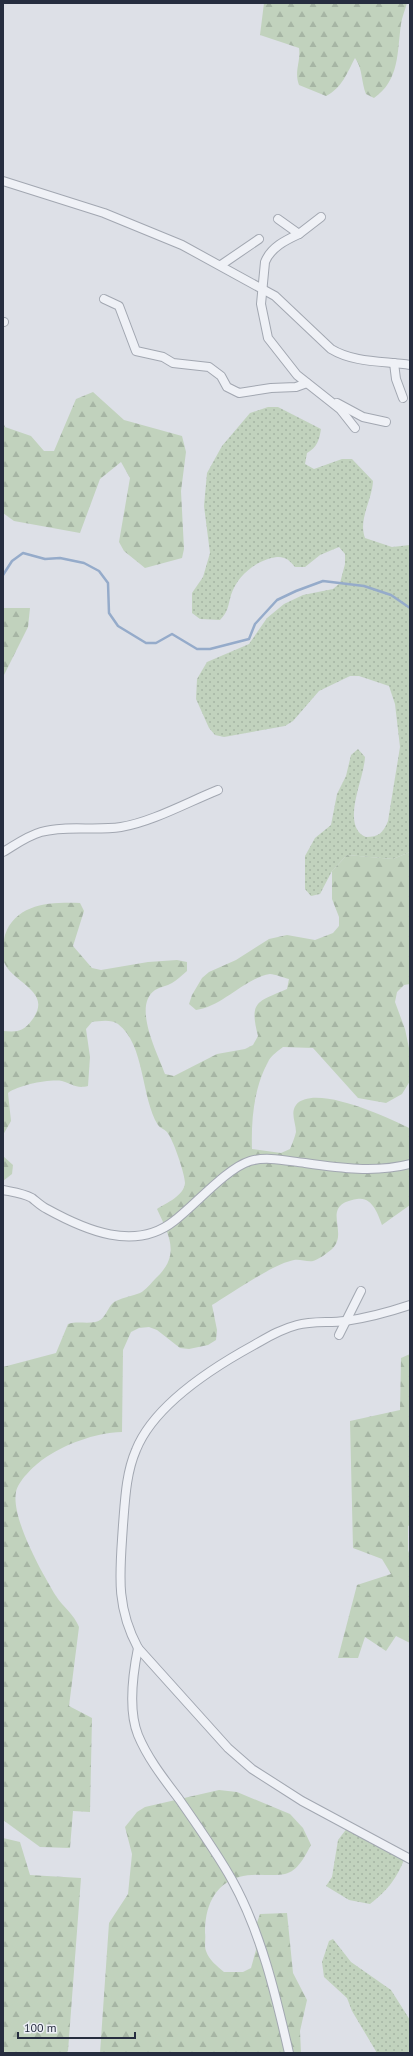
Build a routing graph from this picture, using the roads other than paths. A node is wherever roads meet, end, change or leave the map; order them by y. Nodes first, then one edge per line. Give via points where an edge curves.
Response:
1 (3, 181) edge
2 (320, 217) dead end
3 (278, 219) dead end
4 (299, 234) junction
5 (259, 239) dead end
6 (221, 265) junction
7 (262, 288) junction
8 (104, 299) dead end
9 (394, 363) junction
10 (410, 365) edge
11 (307, 382) junction
12 (403, 398) dead end
13 (329, 400) junction
14 (386, 422) dead end
15 (355, 428) dead end
16 (218, 790) dead end
17 (3, 852) edge
18 (410, 1164) edge
19 (3, 1190) edge
20 (361, 1291) dead end
21 (410, 1305) edge
22 (346, 1321) junction
23 (339, 1335) dead end
24 (138, 1648) junction
25 (410, 1859) edge
26 (290, 2053) edge

1 - 6 street via 104,213 182,245
2 - 4 street
3 - 4 street
4 - 7 street via 282,242 268,256
5 - 6 street
6 - 7 street
7 - 9 street via 280,300 331,349 360,359
7 - 11 street via 263,319 268,338 297,375
8 - 11 street via 119,306 136,351 163,357 173,363 209,366 221,376 227,387 239,393 296,387
9 - 10 street
9 - 12 street via 396,379
11 - 13 street
13 - 14 street via 362,417
13 - 15 street
16 - 17 street via 147,820 122,827 40,832
18 - 19 street via 395,1168 359,1170 269,1159 250,1161 231,1172 170,1225 145,1235 120,1237 66,1219 21,1193
20 - 22 street
21 - 22 street
22 - 23 street
22 - 24 street via 299,1324 283,1329 220,1364 178,1396 150,1427 136,1449 129,1472 120,1566 122,1605 130,1633
24 - 25 street via 228,1748 252,1769 302,1802
24 - 26 street via 132,1691 138,1734 160,1776 232,1880 276,1996

